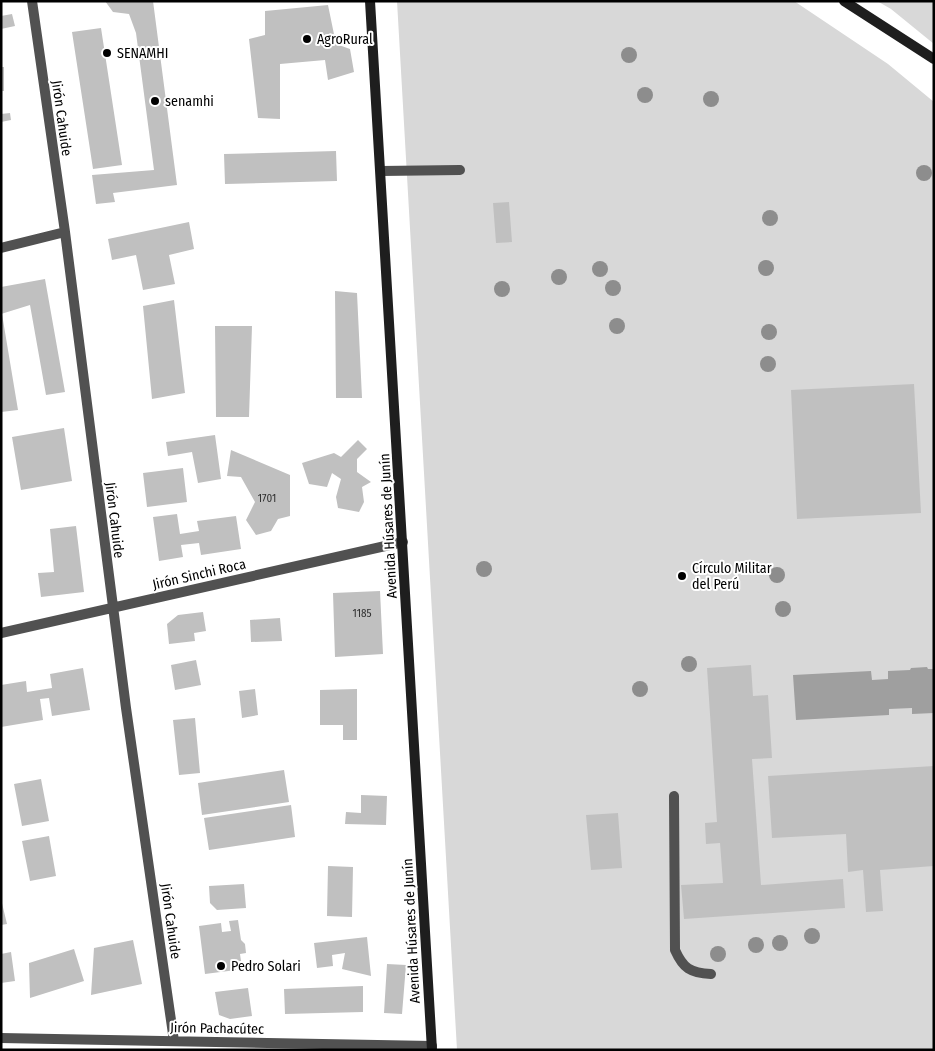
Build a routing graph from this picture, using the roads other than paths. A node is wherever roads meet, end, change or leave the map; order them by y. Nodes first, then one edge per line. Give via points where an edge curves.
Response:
1 (32, 1) edge
2 (370, 1) edge
3 (844, 1) edge
4 (934, 59) edge
5 (381, 170) junction
6 (460, 170) dead end
7 (65, 232) junction
8 (1, 248) edge
9 (403, 542) junction
10 (112, 608) junction
11 (1, 633) edge
12 (674, 796) dead end
13 (711, 974) dead end
14 (1, 1038) edge
15 (174, 1041) junction
16 (432, 1048) edge

1 - 7 street, Jirón Cahuide
2 - 5 street, Avenida Húsares de Junín
3 - 4 street
5 - 6 street
5 - 9 street, Avenida Húsares de Junín
7 - 8 street
7 - 10 street, Jirón Cahuide
9 - 10 street, Jirón Sinchi Roca
9 - 16 street, Avenida Húsares de Junín
10 - 11 street, Jirón Sinchi Roca
10 - 15 street, Jirón Cahuide
12 - 13 street via 675,950 682,964 696,973
14 - 15 street, Jirón Pachacútec
15 - 16 street, Jirón Pachacútec

